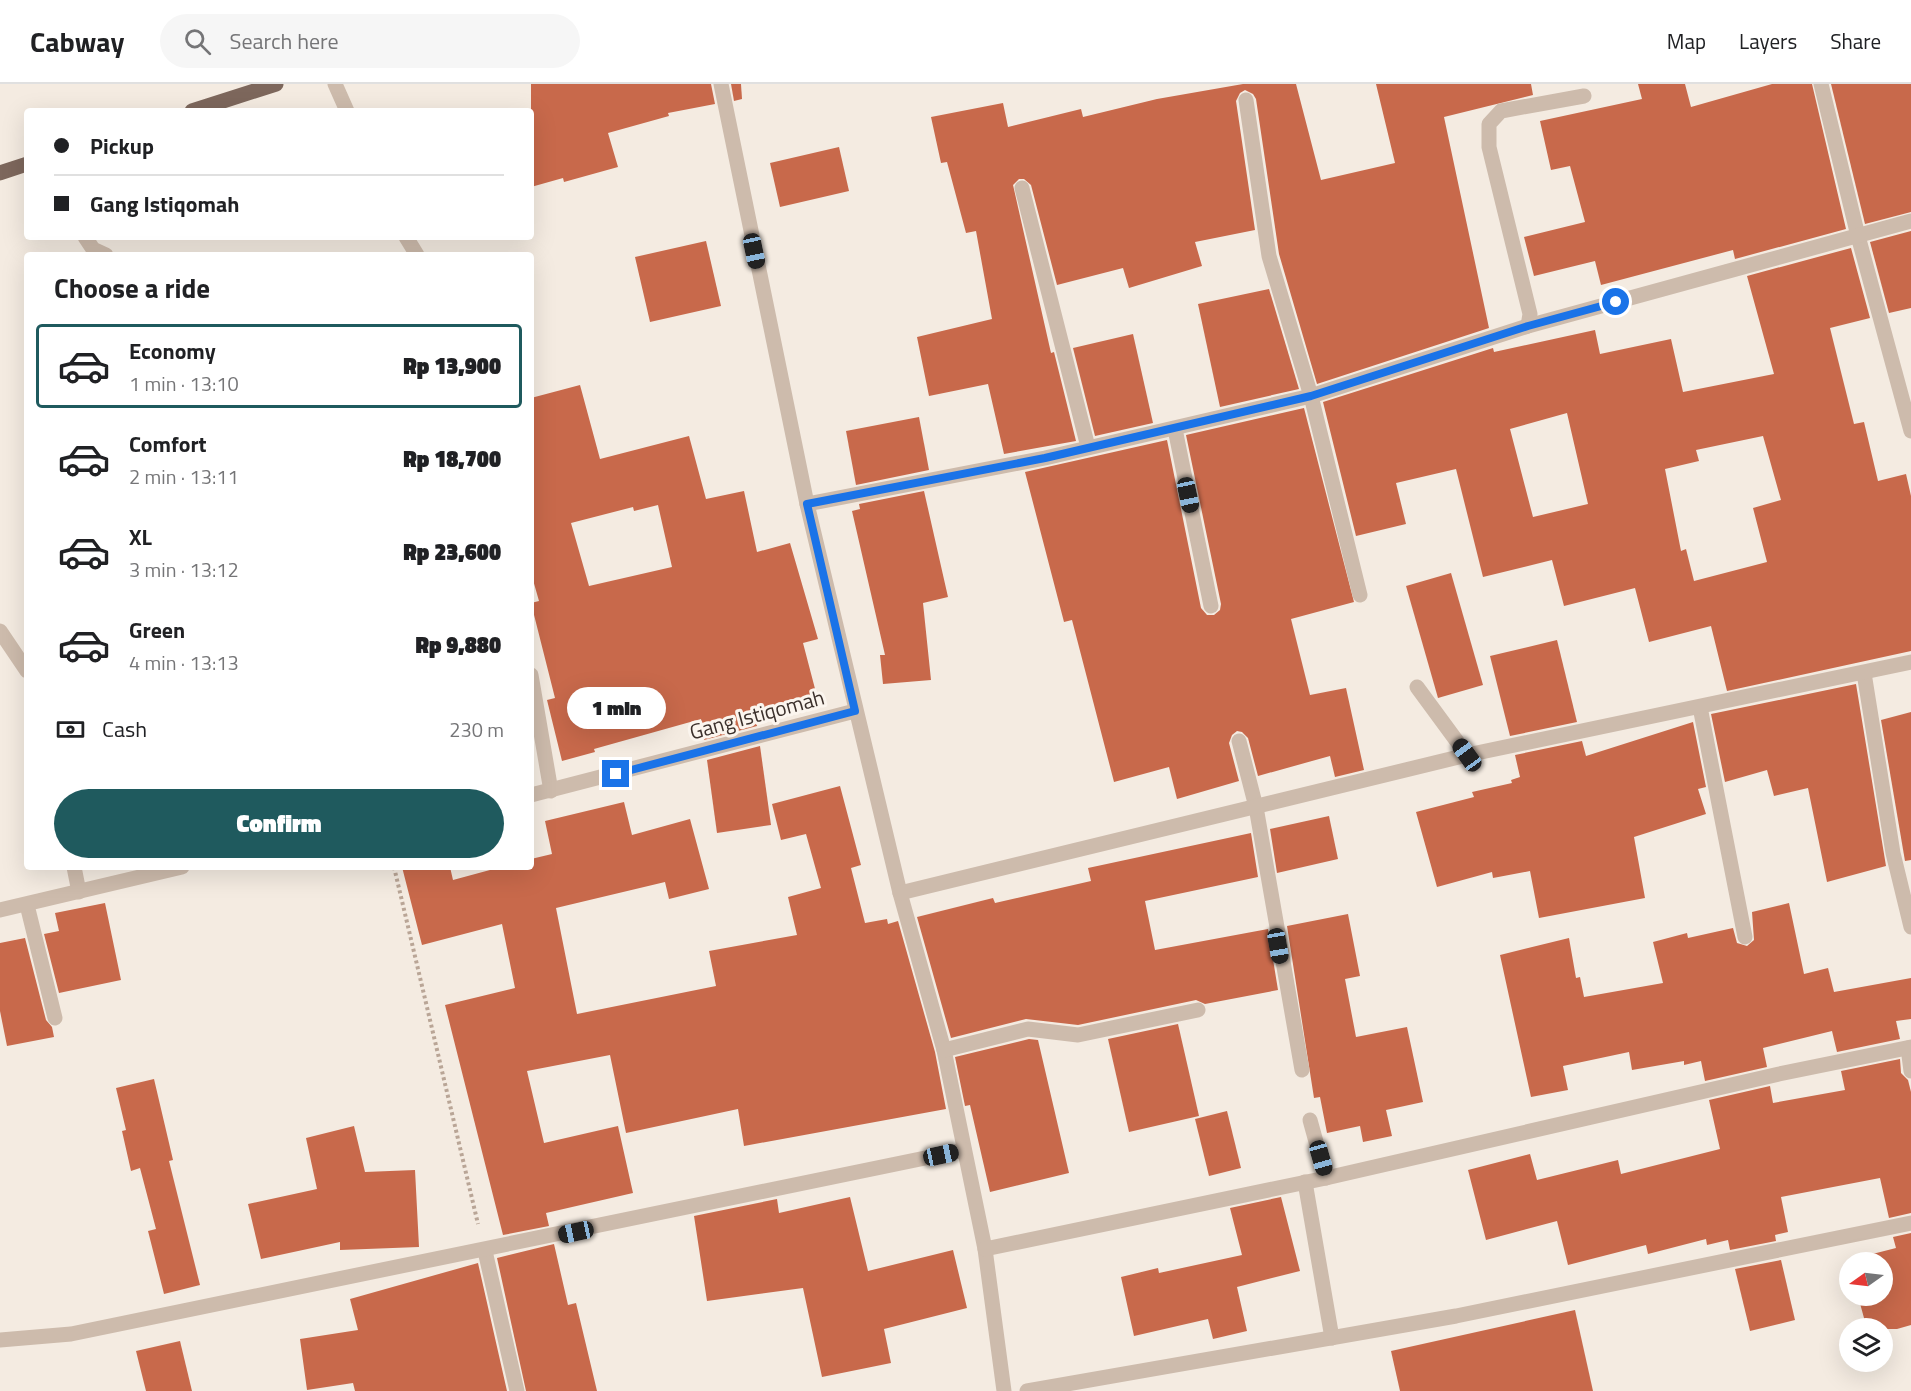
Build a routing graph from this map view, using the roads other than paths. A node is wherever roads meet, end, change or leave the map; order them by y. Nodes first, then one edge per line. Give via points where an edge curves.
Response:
1 (276, 84) edge
2 (334, 84) edge
3 (721, 84) edge
4 (1821, 84) edge
5 (1584, 96) dead end
6 (1246, 100) dead end
7 (201, 108) edge
8 (346, 108) edge
9 (24, 165) edge
10 (0, 173) edge
11 (1022, 188) dead end
12 (1911, 221) edge
13 (1858, 236) junction
14 (87, 240) edge
15 (99, 252) edge
16 (1528, 326) junction
17 (1311, 396) junction
18 (1175, 429) junction
19 (1911, 431) edge
20 (1088, 447) junction
21 (807, 504) junction
22 (1360, 595) dead end
23 (1211, 606) dead end
24 (0, 631) edge
25 (1911, 662) edge
26 (24, 667) edge
27 (1864, 673) junction
28 (1418, 687) dead end
29 (534, 692) edge
30 (1700, 707) junction
31 (855, 711) junction
32 (1239, 741) dead end
33 (1467, 755) junction
34 (551, 791) junction
35 (534, 794) edge
36 (1256, 807) junction
37 (75, 870) edge
38 (170, 870) edge
39 (79, 892) junction
40 (900, 893) junction
41 (27, 905) junction
42 (0, 910) edge
43 (1911, 927) edge
44 (1745, 937) dead end
45 (1198, 1010) dead end
46 (55, 1018) dead end
47 (1909, 1048) edge
48 (944, 1050) junction
49 (1302, 1070) dead end
50 (1911, 1071) edge
51 (1310, 1120) dead end
52 (964, 1150) junction
53 (1326, 1178) junction
54 (1305, 1182) junction
55 (1911, 1223) edge
56 (985, 1249) junction
57 (485, 1251) junction
58 (1332, 1338) junction
59 (0, 1340) edge
60 (517, 1391) edge
61 (1004, 1391) edge
62 (1027, 1391) edge

1 - 7 main road
2 - 8 street
3 - 21 street
4 - 13 street
5 - 16 street via 1501,111 1489,124 1489,147 1530,314
6 - 17 street via 1269,256
9 - 10 main road
11 - 20 street
12 - 13 street
13 - 16 street
13 - 19 street
14 - 15 street
16 - 17 street
17 - 18 street
17 - 22 street
18 - 20 street
18 - 23 street
20 - 21 street
21 - 31 street
24 - 26 street
25 - 27 street
27 - 30 street
27 - 43 street via 1893,853
28 - 33 street
29 - 34 street
30 - 33 street
30 - 44 street
31 - 34 street, Gang Istiqomah
31 - 40 street
32 - 36 street
33 - 36 street
34 - 35 street, Gang Istiqomah
36 - 40 street
36 - 49 street
37 - 39 street
38 - 39 street
39 - 41 street
40 - 48 street
41 - 42 street
41 - 46 street
45 - 48 street via 1078,1035 1029,1029
47 - 50 street
47 - 53 street
48 - 52 street
51 - 53 street
52 - 56 street
52 - 57 street
53 - 54 street
54 - 56 street
54 - 58 street
55 - 58 street
56 - 61 street
57 - 59 street via 71,1334
57 - 60 street
58 - 62 street

